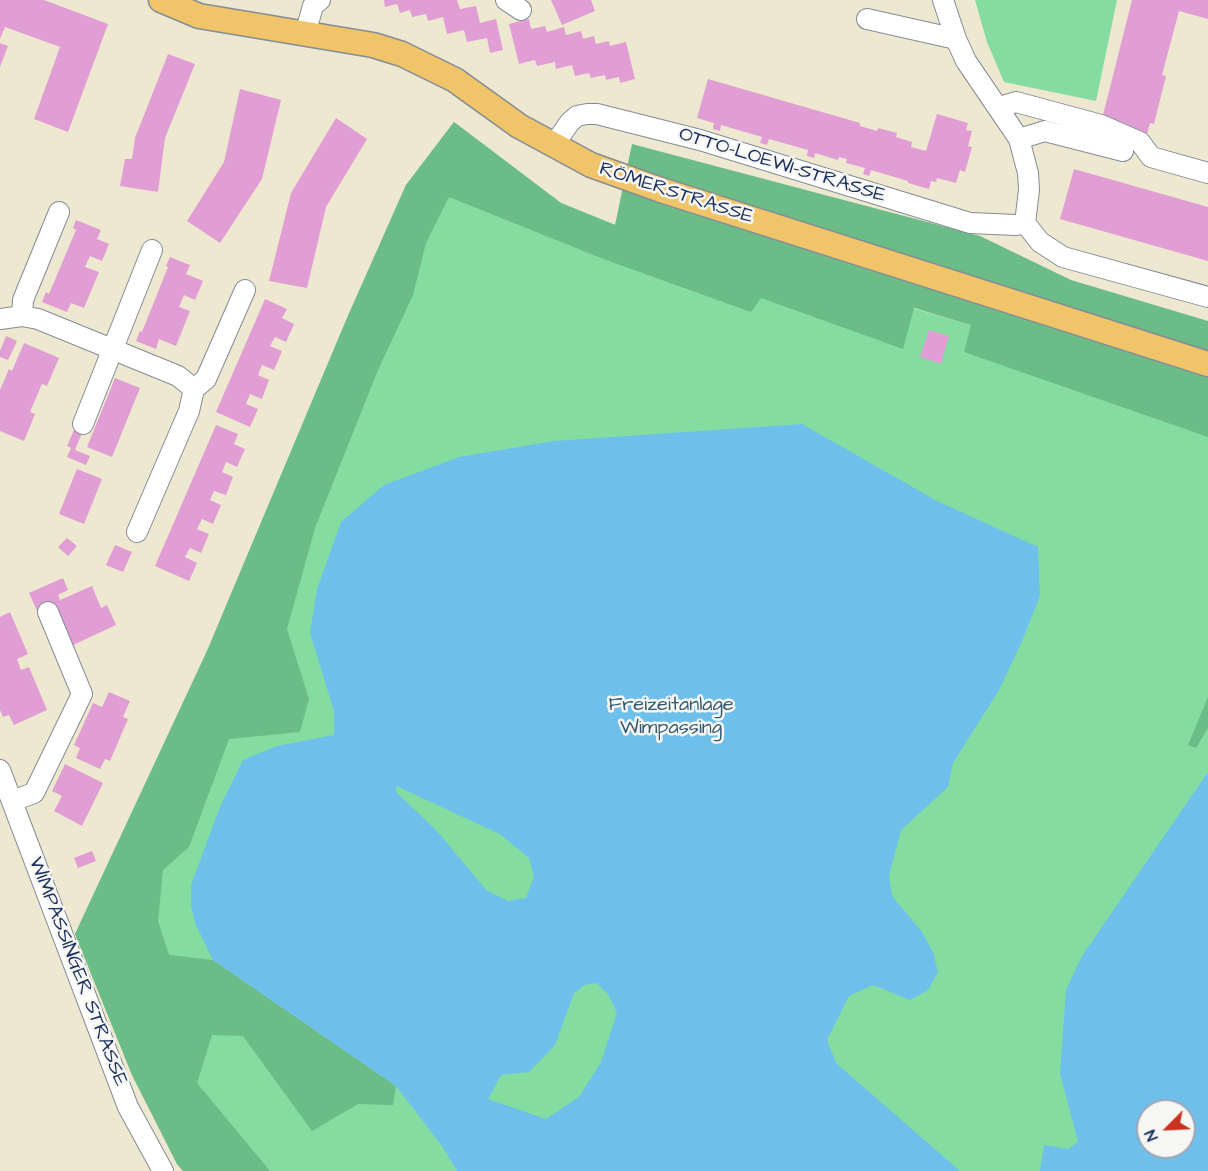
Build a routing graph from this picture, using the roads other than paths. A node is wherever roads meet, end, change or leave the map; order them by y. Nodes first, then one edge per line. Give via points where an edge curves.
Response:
1 (161, 0) edge
2 (320, 0) edge
3 (943, 0) edge
4 (867, 19) dead end
5 (305, 34) junction
6 (956, 39) junction
7 (999, 107) junction
8 (1019, 139) junction
9 (553, 146) junction
10 (1123, 151) dead end
11 (1208, 173) edge
12 (59, 212) dead end
13 (1025, 223) junction
14 (152, 250) dead end
15 (245, 290) dead end
16 (1208, 297) edge
17 (22, 316) junction
18 (0, 319) edge
19 (111, 349) junction
20 (1208, 364) edge
21 (194, 389) junction
22 (83, 424) dead end
23 (137, 532) dead end
24 (48, 612) dead end
25 (0, 770) edge
26 (12, 801) junction
27 (163, 1171) edge

1 - 5 main road, RÖMERSTRASSE via 199,16
2 - 5 street via 313,6
3 - 6 street
4 - 6 street
5 - 9 main road, RÖMERSTRASSE via 373,45 430,66
6 - 7 street via 966,61
7 - 8 street
7 - 11 street via 1016,102 1101,125 1140,142 1151,157
8 - 10 street via 1045,132
8 - 13 street via 1028,173
9 - 13 street, OTTO-LOEWI-STRASSE via 577,116 597,114 700,140 970,223
9 - 20 main road, RÖMERSTRASSE via 591,165 661,190
12 - 17 street via 23,300
13 - 16 street via 1040,242 1064,257
14 - 19 street
15 - 21 street via 206,379
17 - 18 street
17 - 19 street
19 - 21 street via 178,376
19 - 22 street
21 - 23 street via 189,411
24 - 26 street via 82,694 34,793
25 - 26 street, WIMPASSINGER STRASSE
26 - 27 street, WIMPASSINGER STRASSE via 128,1107

